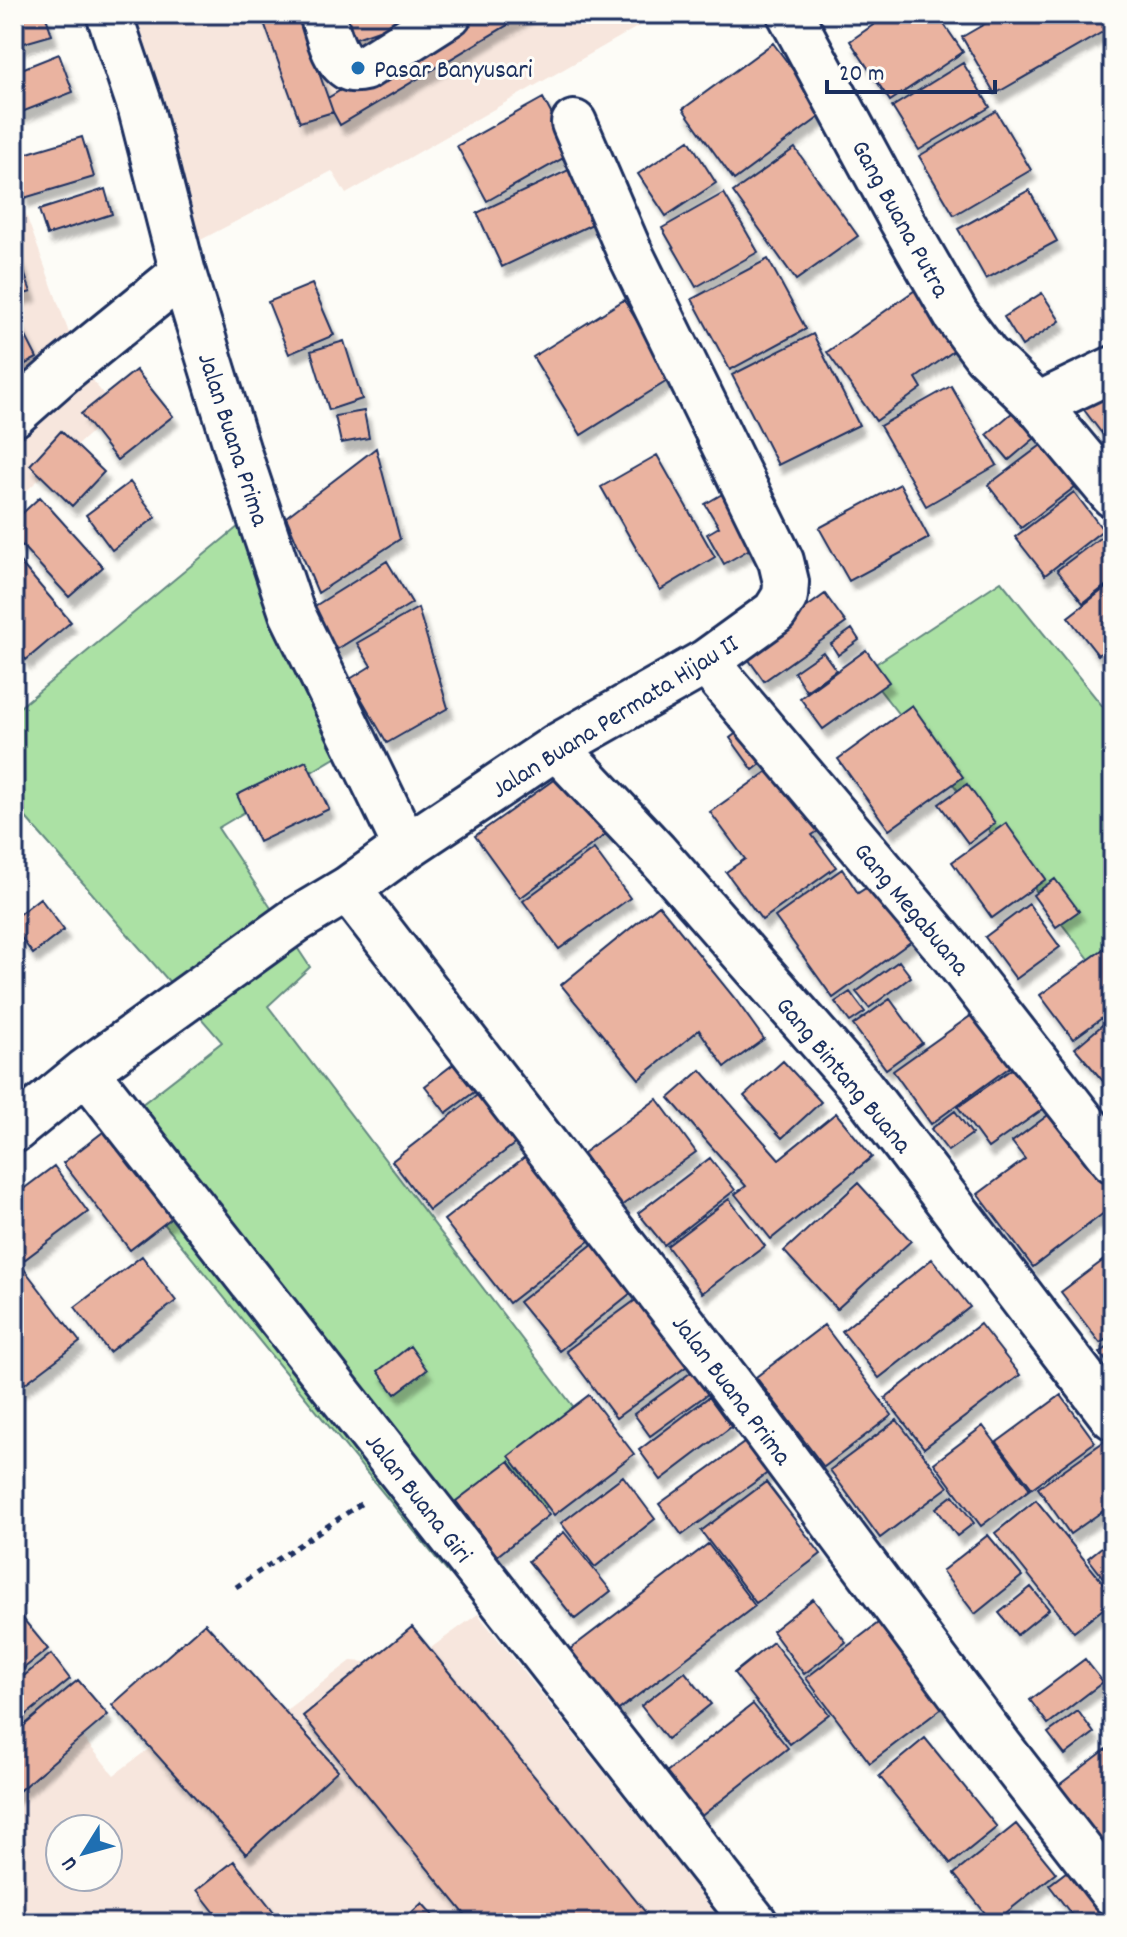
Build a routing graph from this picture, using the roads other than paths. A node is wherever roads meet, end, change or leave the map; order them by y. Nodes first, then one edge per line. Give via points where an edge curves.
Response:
1 (109, 14) edge
2 (322, 14) edge
3 (449, 14) edge
4 (790, 14) edge
5 (574, 123) dead end
6 (183, 273) junction
7 (1113, 369) edge
8 (1038, 405) junction
9 (14, 414) edge
10 (1113, 495) edge
11 (706, 662) junction
12 (556, 747) junction
13 (406, 847) junction
14 (348, 889) junction
15 (86, 1071) junction
16 (14, 1130) edge
17 (1113, 1160) edge
18 (1113, 1417) edge
19 (1113, 1893) edge
20 (755, 1923) edge

1 - 6 street, Jalan Buana Prima via 141,109
2 - 3 street via 334,50 355,70
4 - 8 street, Gang Buana Putra via 956,315 986,355
5 - 11 street, Jalan Buana Permata Hijau II via 630,253 781,561 785,596 775,612
6 - 9 street
6 - 13 street, Jalan Buana Prima via 292,613
7 - 8 street
8 - 10 street, Gang Buana Putra
11 - 12 street, Jalan Buana Permata Hijau II
11 - 17 street, Gang Megabuana via 954,956
12 - 13 street, Jalan Buana Permata Hijau II
12 - 18 street, Gang Bintang Buana via 861,1087
13 - 14 street, Jalan Buana Permata Hijau II
14 - 15 street, Jalan Buana Permata Hijau II via 296,920
14 - 19 street, Jalan Buana Prima
15 - 16 street, Jalan Buana Permata Hijau II
15 - 20 street, Jalan Buana Giri

